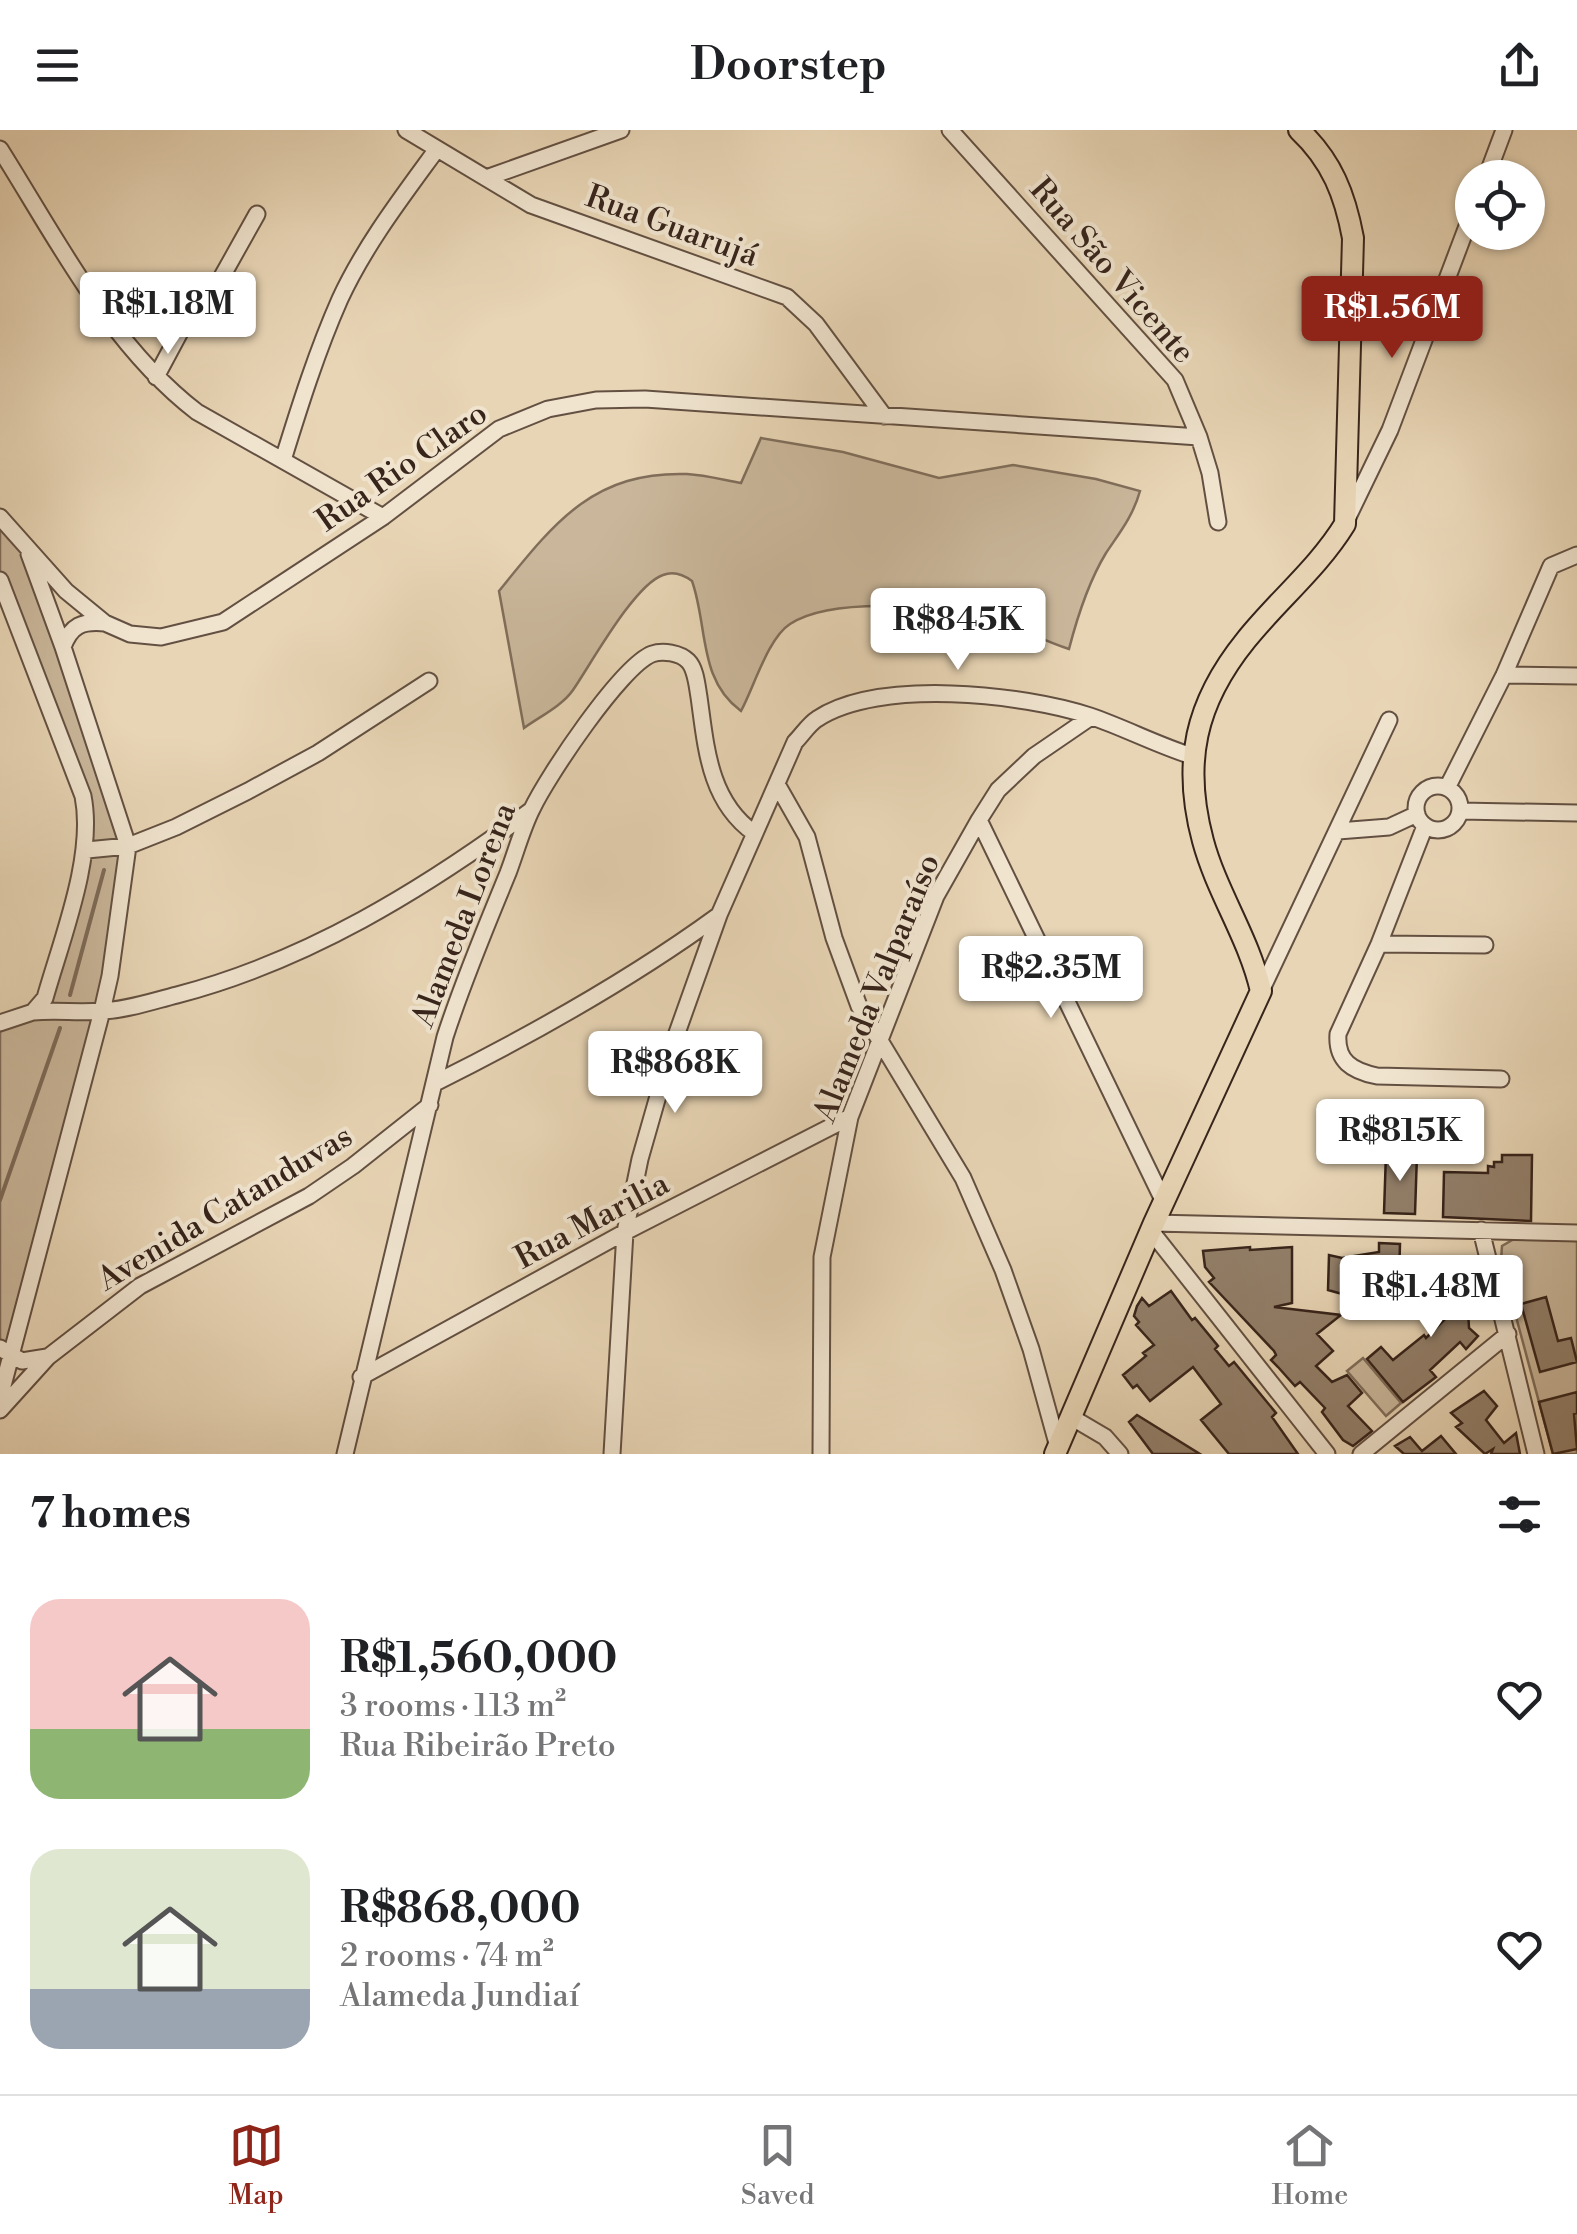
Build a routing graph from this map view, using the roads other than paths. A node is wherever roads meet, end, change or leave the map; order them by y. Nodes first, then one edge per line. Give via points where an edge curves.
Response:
1 (406, 130) edge
2 (621, 130) edge
3 (950, 130) edge
4 (1299, 130) edge
5 (1504, 130) edge
6 (0, 149) edge
7 (436, 149) junction
8 (1493, 160) edge
9 (486, 178) junction
10 (257, 214) dead end
11 (1458, 250) edge
12 (156, 376) junction
13 (884, 416) junction
14 (1200, 437) junction
15 (283, 460) junction
16 (0, 517) edge
17 (382, 517) junction
18 (1218, 522) dead end
19 (1345, 524) junction
20 (26, 546) junction
21 (1577, 555) edge
22 (0, 580) edge
23 (105, 622) junction
24 (63, 647) junction
25 (1504, 676) junction
26 (1577, 676) edge
27 (429, 681) dead end
28 (1091, 717) junction
29 (1389, 720) dead end
30 (1192, 756) junction
31 (778, 786) junction
32 (1447, 788) junction
33 (531, 810) junction
34 (1460, 812) junction
35 (1577, 813) edge
36 (979, 820) junction
37 (1421, 820) junction
38 (1338, 831) junction
39 (754, 832) junction
40 (128, 846) junction
41 (86, 850) junction
42 (719, 915) junction
43 (1379, 944) junction
44 (1485, 946) dead end
45 (1261, 991) junction
46 (34, 1012) junction
47 (102, 1012) junction
48 (0, 1023) edge
49 (879, 1040) junction
50 (1501, 1079) dead end
51 (436, 1082) junction
52 (430, 1105) junction
53 (850, 1118) junction
54 (1164, 1202) junction
55 (1153, 1227) junction
56 (1482, 1230) junction
57 (625, 1232) junction
58 (1577, 1232) edge
59 (1508, 1334) junction
60 (5, 1351) edge
61 (48, 1357) junction
62 (361, 1377) junction
63 (0, 1397) edge
64 (0, 1410) edge
65 (1072, 1416) junction
66 (1056, 1451) edge
67 (344, 1454) edge
68 (612, 1454) edge
69 (821, 1454) edge
70 (1120, 1454) edge
71 (1327, 1454) edge
72 (1360, 1454) edge
73 (1536, 1454) edge

1 - 7 street, Rua Guarujá
2 - 9 street
3 - 14 street, Rua São Vicente via 1175,380
4 - 19 main road via 1336,177 1353,238
5 - 8 street
6 - 12 street via 119,334
7 - 9 street, Rua Guarujá
7 - 15 street via 341,297
9 - 13 street, Rua Guarujá via 531,205 786,297 816,324
10 - 12 street
11 - 19 street via 1390,430
12 - 15 street via 197,412
13 - 14 street, Rua Rio Claro
13 - 17 street, Rua Rio Claro via 645,398 548,409 499,429
14 - 18 street, Rua São Vicente
15 - 17 street
16 - 20 street, Rua Rio Claro
17 - 23 street, Rua Rio Claro via 223,622 161,638
19 - 30 main road via 1218,680
20 - 23 street, Rua Rio Claro
20 - 24 street
21 - 25 street via 1551,566
22 - 41 street via 83,796
23 - 24 street via 77,625
24 - 40 street
25 - 26 street
25 - 32 street
27 - 40 street via 248,792
28 - 30 street
28 - 31 street via 1046,704 919,692 859,702 817,719 796,742
28 - 36 street, Alameda Valparaíso via 1034,756 998,790
29 - 38 street
30 - 45 main road via 1202,839
31 - 39 street
31 - 49 street via 806,837 834,938
32 - 34 street
32 - 37 street via 1426,790 1418,800
33 - 39 street, Alameda Lorena via 587,722 635,666 653,654 676,654 690,662 697,684 720,796
33 - 47 street via 470,856 322,941 212,986
33 - 51 street, Alameda Lorena via 464,980
34 - 35 street
34 - 37 street via 1446,828
36 - 49 street, Alameda Valparaíso via 936,896
36 - 54 street
37 - 38 street
37 - 43 street
38 - 45 street
39 - 42 street
40 - 41 street
40 - 47 street
41 - 46 street via 45,998
42 - 51 street via 599,995
42 - 57 street via 666,1066
43 - 44 street
43 - 50 street via 1338,1034 1344,1062 1377,1076
45 - 54 main road
46 - 47 street
46 - 48 street
47 - 60 street
49 - 53 street, Alameda Valparaíso
49 - 66 street via 963,1178 1003,1270
51 - 52 street, Alameda Lorena
52 - 61 street, Avenida Catanduvas via 309,1196 140,1286
52 - 62 street, Alameda Lorena
53 - 57 street, Rua Marilia
53 - 69 street, Alameda Valparaíso via 822,1257
54 - 55 main road
55 - 56 street
55 - 65 main road
55 - 71 street
56 - 58 street
56 - 59 street
57 - 62 street, Rua Marilia
57 - 68 street
59 - 72 street
59 - 73 street
60 - 61 street via 22,1361
60 - 63 street
61 - 64 street, Avenida Catanduvas
62 - 67 street, Alameda Lorena
65 - 66 main road
65 - 70 street

